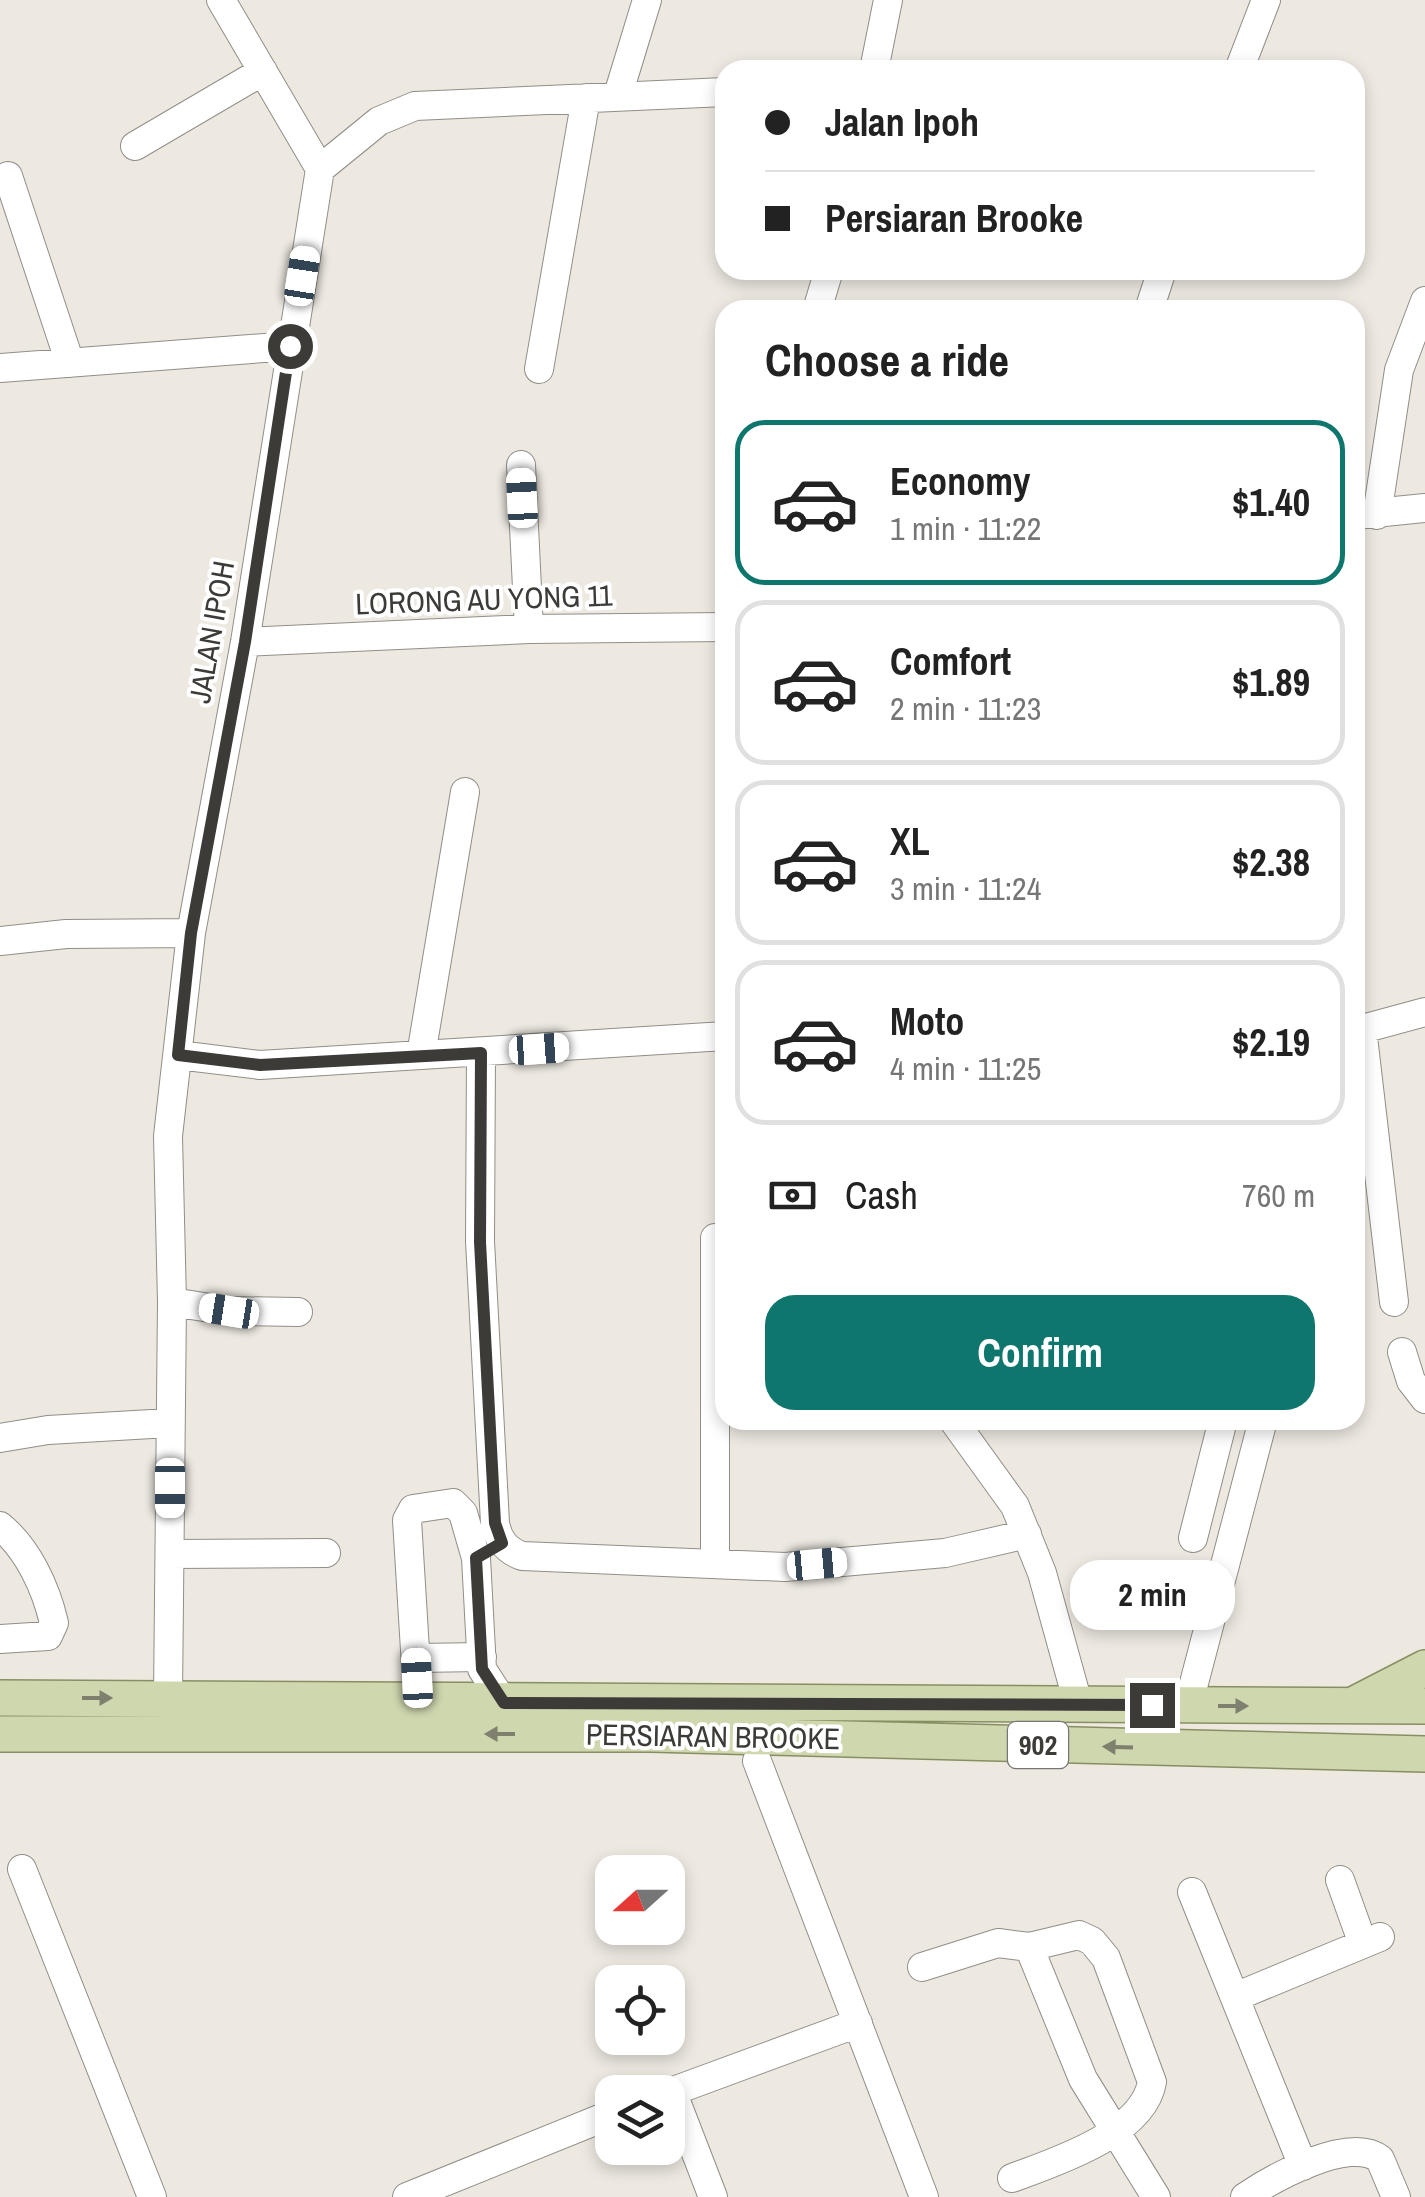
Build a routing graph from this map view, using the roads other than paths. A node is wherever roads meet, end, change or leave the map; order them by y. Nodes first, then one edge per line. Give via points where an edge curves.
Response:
1 (221, 0) edge
2 (648, 0) edge
3 (888, 0) edge
4 (1266, 0) edge
5 (876, 60) edge
6 (1243, 60) edge
7 (262, 71) junction
8 (715, 92) edge
9 (618, 95) junction
10 (586, 98) junction
11 (135, 146) dead end
12 (320, 170) junction
13 (8, 176) dead end
14 (1425, 302) edge
15 (290, 346) junction
16 (70, 362) junction
17 (0, 368) edge
18 (539, 370) dead end
19 (521, 465) dead end
20 (1425, 508) edge
21 (1366, 515) edge
22 (715, 627) edge
23 (530, 628) junction
24 (245, 642) junction
25 (465, 792) dead end
26 (191, 933) junction
27 (0, 940) edge
28 (1425, 1012) edge
29 (1365, 1028) edge
30 (715, 1037) edge
31 (481, 1053) junction
32 (178, 1055) junction
33 (421, 1056) junction
34 (1365, 1077) edge
35 (172, 1302) junction
36 (1394, 1302) dead end
37 (298, 1312) dead end
38 (1402, 1352) dead end
39 (1425, 1399) edge
40 (169, 1423) junction
41 (715, 1430) edge
42 (960, 1430) edge
43 (1220, 1430) edge
44 (1261, 1430) edge
45 (0, 1438) edge
46 (1212, 1454) junction
47 (1249, 1469) junction
48 (0, 1526) edge
49 (1026, 1534) junction
50 (1193, 1538) dead end
51 (502, 1543) junction
52 (170, 1554) junction
53 (326, 1554) dead end
54 (476, 1558) junction
55 (715, 1562) junction
56 (0, 1638) edge
57 (482, 1657) junction
58 (416, 1658) junction
59 (1425, 1668) edge
60 (0, 1698) edge
61 (168, 1698) junction
62 (418, 1699) junction
63 (1078, 1702) junction
64 (504, 1703) junction
65 (1188, 1706) junction
66 (1351, 1706) junction
67 (1425, 1706) edge
68 (648, 1718) junction
69 (598, 1719) junction
70 (0, 1734) edge
71 (1425, 1754) edge
72 (1380, 1755) junction
73 (757, 1761) dead end
74 (1425, 1784) edge
75 (22, 1869) dead end
76 (1340, 1880) dead end
77 (1192, 1892) dead end
78 (1029, 1947) junction
79 (922, 1966) dead end
80 (1234, 1997) junction
81 (858, 2023) junction
82 (685, 2086) edge
83 (595, 2121) edge
84 (685, 2129) edge
85 (1116, 2131) junction
86 (1302, 2166) junction
87 (1012, 2178) dead end
88 (152, 2197) edge
89 (407, 2197) edge
90 (713, 2197) edge
91 (924, 2197) edge
92 (1156, 2197) edge
93 (1245, 2197) edge
94 (1396, 2197) edge

1 - 7 street
2 - 9 street
3 - 5 street
4 - 6 street
7 - 11 street
7 - 12 street
8 - 9 street
9 - 10 street
10 - 12 street via 415,106 379,121
10 - 18 street
12 - 15 street, JALAN IPOH
13 - 16 street
14 - 21 street via 1400,370
15 - 16 street
15 - 24 street, JALAN IPOH
16 - 17 street
19 - 23 street
20 - 21 street
22 - 23 street, LORONG AU YONG 11
23 - 24 street, LORONG AU YONG 11
24 - 26 street, JALAN IPOH
25 - 33 street
26 - 27 street
26 - 32 street, JALAN IPOH
28 - 29 street
30 - 31 street
31 - 33 street
31 - 51 street via 480,1242 495,1523
32 - 33 street via 260,1065
32 - 35 street, JALAN IPOH via 168,1136
34 - 36 street
35 - 37 street
35 - 40 street, JALAN IPOH
38 - 39 street
40 - 45 street
40 - 52 street, JALAN IPOH
41 - 55 street
42 - 49 street
43 - 46 street
44 - 47 street
46 - 47 street
46 - 50 street
47 - 65 street
48 - 56 street via 28,1561 54,1622 48,1636
49 - 55 street via 909,1556 785,1567
49 - 63 street
51 - 54 street
51 - 55 street via 522,1556
52 - 53 street
52 - 61 street, JALAN IPOH
54 - 57 street
54 - 58 street via 457,1504 408,1514
57 - 58 street
57 - 64 street via 482,1669
58 - 62 street
59 - 66 main road
60 -> 61 main road, PERSIARAN BROOKE / 902
61 - 62 main road, PERSIARAN BROOKE / 902
62 - 64 main road, PERSIARAN BROOKE / 902
63 - 65 main road, PERSIARAN BROOKE / 902
63 - 68 main road, PERSIARAN BROOKE / 902
64 - 69 main road, PERSIARAN BROOKE / 902
65 -> 66 main road, PERSIARAN BROOKE / 902
66 - 67 main road, PERSIARAN BROOKE / 902
68 - 69 main road, PERSIARAN BROOKE / 902
72 -> 68 main road, PERSIARAN BROOKE / 902
69 -> 70 main road, PERSIARAN BROOKE / 902
71 - 72 main road, PERSIARAN BROOKE / 902
72 - 74 main road
73 - 81 street
75 - 88 street
76 - 80 street via 1371,1940
77 - 80 street
78 - 79 street via 998,1943
78 - 85 street via 1084,2079
78 - 85 street via 1079,1934 1106,1958 1152,2082 1150,2094
80 - 86 street
81 - 82 street
81 - 91 street
83 - 89 street
84 - 90 street
85 - 87 street via 1093,2147
85 - 92 street
86 - 93 street
86 - 94 street via 1356,2150 1372,2152

